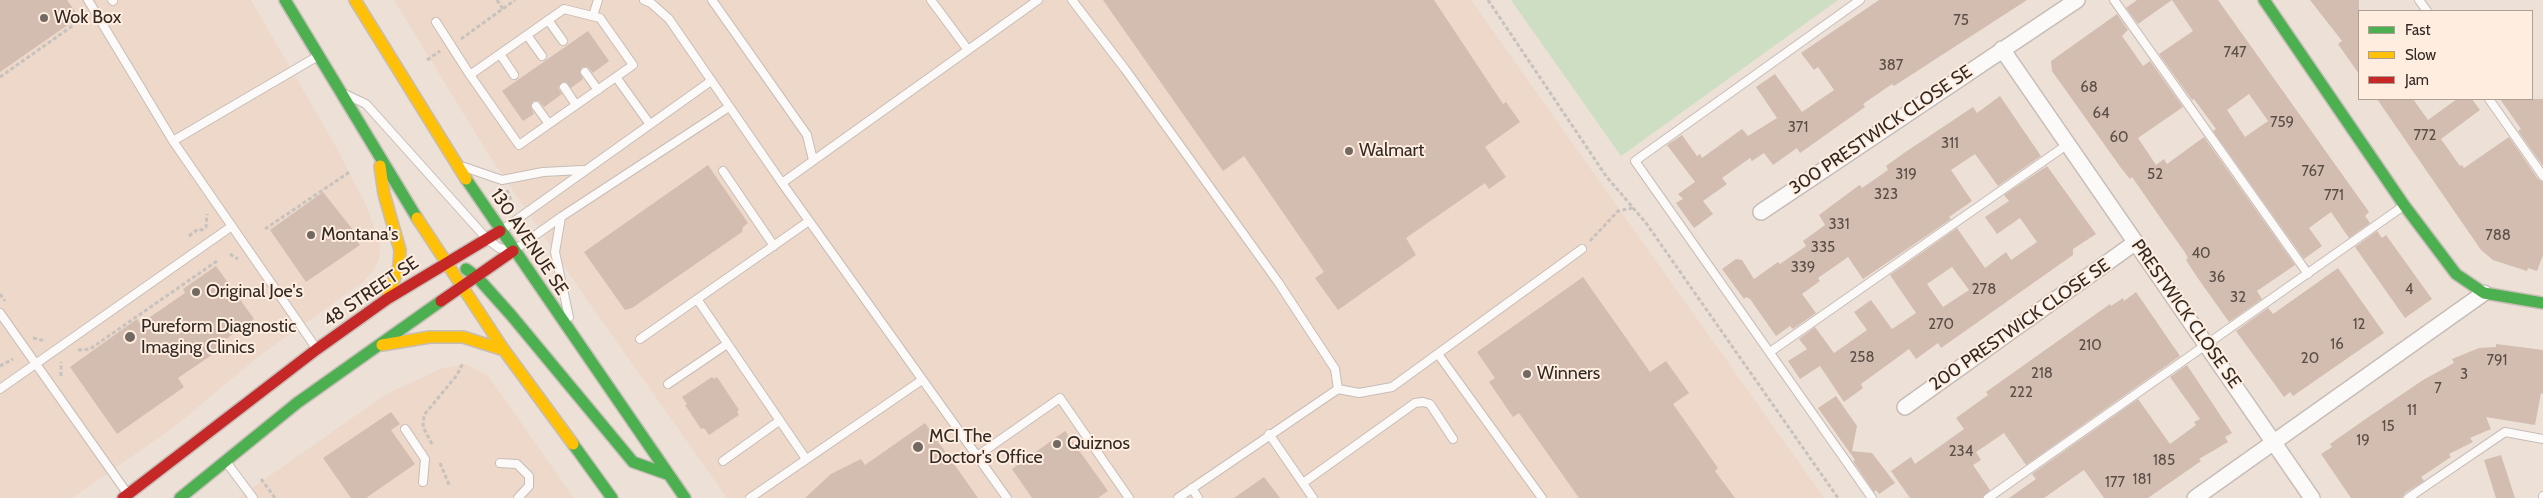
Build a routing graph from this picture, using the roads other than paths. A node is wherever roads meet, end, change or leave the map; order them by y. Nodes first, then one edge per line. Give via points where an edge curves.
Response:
1 (88, 0) edge
2 (285, 0) edge
3 (350, 0) edge
4 (560, 0) edge
5 (598, 0) edge
6 (712, 0) edge
7 (931, 0) edge
8 (1038, 0) edge
9 (1072, 0) edge
10 (1860, 0) edge
11 (2077, 0) edge
12 (2114, 0) edge
13 (2264, 0) edge
14 (649, 1) edge
15 (358, 5) edge
16 (564, 9) junction
17 (592, 16) junction
18 (548, 20) junction
19 (436, 22) dead end
20 (527, 35) junction
21 (563, 41) dead end
22 (2002, 49) junction
23 (968, 50) junction
24 (500, 54) junction
25 (318, 56) junction
26 (542, 56) dead end
27 (585, 72) dead end
28 (470, 75) junction
29 (514, 75) dead end
30 (616, 77) junction
31 (711, 81) junction
32 (564, 87) dead end
33 (598, 90) junction
34 (339, 91) junction
35 (2490, 100) edge
36 (576, 105) junction
37 (536, 106) dead end
38 (729, 107) junction
39 (649, 123) junction
40 (549, 124) junction
41 (173, 141) junction
42 (2068, 144) junction
43 (379, 158) junction
44 (814, 160) junction
45 (455, 164) junction
46 (582, 170) junction
47 (723, 171) dead end
48 (2543, 176) edge
49 (782, 183) junction
50 (2404, 205) junction
51 (1761, 212) dead end
52 (561, 217) junction
53 (809, 221) junction
54 (232, 226) junction
55 (500, 231) junction
56 (487, 239) junction
57 (2136, 242) junction
58 (774, 246) junction
59 (1582, 249) road end
60 (513, 251) junction
61 (447, 263) junction
62 (2308, 274) junction
63 (477, 277) junction
64 (463, 287) junction
65 (2484, 293) junction
66 (387, 299) junction
67 (697, 299) junction
68 (2543, 303) edge
69 (0, 313) edge
70 (573, 336) junction
71 (640, 340) dead end
72 (727, 344) junction
73 (2207, 345) junction
74 (374, 347) junction
75 (317, 349) junction
76 (504, 350) junction
77 (1770, 352) junction
78 (1438, 354) junction
79 (36, 363) junction
80 (922, 380) junction
81 (668, 384) dead end
82 (0, 388) edge
83 (1338, 389) junction
84 (1905, 407) dead end
85 (779, 421) junction
86 (404, 429) dead end
87 (1269, 434) junction
88 (1453, 439) dead end
89 (2543, 439) edge
90 (2273, 441) junction
91 (977, 456) junction
92 (806, 460) junction
93 (226, 461) junction
94 (723, 461) dead end
95 (500, 463) dead end
96 (667, 474) junction
97 (423, 482) dead end
98 (1302, 483) junction
99 (1192, 488) junction
100 (125, 496) edge
101 (180, 498) edge
102 (253, 498) edge
103 (518, 498) edge
104 (612, 498) edge
105 (684, 498) edge
106 (750, 498) edge
107 (1007, 498) edge
108 (1129, 498) edge
109 (1178, 498) edge
110 (1198, 498) edge
111 (1313, 498) edge
112 (1542, 498) edge
113 (1872, 498) edge
114 (1988, 498) edge
115 (2195, 498) edge
116 (2312, 498) edge
117 (2408, 498) edge

1 - 41 lane
2 - 25 main road
3 - 15 main road, 130 AVENUE SE
4 - 16 lane
5 - 17 lane
6 - 44 lane via 807,135
7 - 23 lane
8 - 23 lane
9 - 83 lane via 1278,282 1335,369
10 - 77 lane via 1635,161
11 - 22 street
12 - 62 lane
13 - 50 main road
14 - 31 lane via 668,19
15 - 45 main road, 130 AVENUE SE
16 - 17 lane
16 - 18 lane
17 - 30 lane via 600,18 633,65
18 - 20 lane
18 - 21 lane
19 - 28 lane
20 - 24 lane
20 - 26 lane
22 - 42 street, PRESTWICK CLOSE SE
22 - 51 street, 300 PRESTWICK CLOSE SE
23 - 44 lane
24 - 28 lane
24 - 29 lane
25 - 34 main road
25 - 41 lane
27 - 33 lane
28 - 40 lane via 519,145
30 - 33 lane
30 - 39 lane
31 - 38 lane
31 - 39 lane
32 - 36 lane
33 - 36 lane
34 - 43 main road
34 - 56 lane via 366,104
35 - 48 lane
36 - 40 lane
37 - 40 lane
38 - 49 lane
38 - 52 lane
39 - 46 lane
41 - 54 lane
42 - 57 street, PRESTWICK CLOSE SE
42 - 77 lane
43 - 61 main road
43 - 66 main road via 384,194 400,250 399,266
44 - 49 lane
45 - 46 lane via 502,180 543,172
45 - 55 main road, 130 AVENUE SE
46 - 55 lane
47 - 58 lane
49 - 53 lane
50 - 62 lane
50 - 65 main road via 2456,274
52 - 60 lane
52 - 70 lane via 555,252
53 - 58 lane
53 - 80 lane
54 - 75 lane
54 - 79 lane
55 - 56 main road, 48 STREET SE
55 - 60 main road, 130 AVENUE SE
56 - 60 lane via 499,248
56 - 61 main road, 48 STREET SE
57 - 73 street, PRESTWICK CLOSE SE
57 - 84 street, 200 PRESTWICK CLOSE SE
58 - 67 lane
59 - 78 lane
60 - 63 main road
60 - 70 main road, 130 AVENUE SE
61 - 63 main road via 462,266
61 - 64 main road
61 - 66 main road, 48 STREET SE
62 - 73 lane
63 - 64 main road
63 - 96 main road via 633,462
64 - 74 main road
64 - 76 main road
65 - 68 main road
65 - 90 street
66 - 75 main road, 48 STREET SE
67 - 71 lane
67 - 72 lane
69 - 79 lane
70 - 96 main road, 130 AVENUE SE
72 - 81 lane
72 - 85 lane
73 - 90 street, PRESTWICK CLOSE SE
73 - 114 lane
74 - 76 main road via 430,337 463,337
74 - 93 main road
75 - 100 main road, 48 STREET SE
76 - 104 main road
77 - 113 lane
78 - 83 lane via 1392,387 1359,393
78 - 112 lane
79 - 82 lane
79 - 100 lane
80 - 91 lane
80 - 92 lane
83 - 87 lane
85 - 92 lane
85 - 94 lane
86 - 97 lane via 426,459
87 - 98 lane
87 - 99 lane
88 - 98 lane via 1430,404 1415,403
89 - 117 lane via 2505,432
90 - 115 street
90 - 116 street, PRESTWICK CLOSE SE
91 - 107 lane
91 - 108 lane via 1060,398
92 - 106 lane
93 - 101 main road
93 - 102 lane
95 - 103 lane via 517,464 529,476 529,486
96 - 105 main road, 130 AVENUE SE
98 - 111 lane
99 - 109 lane
99 - 110 lane

